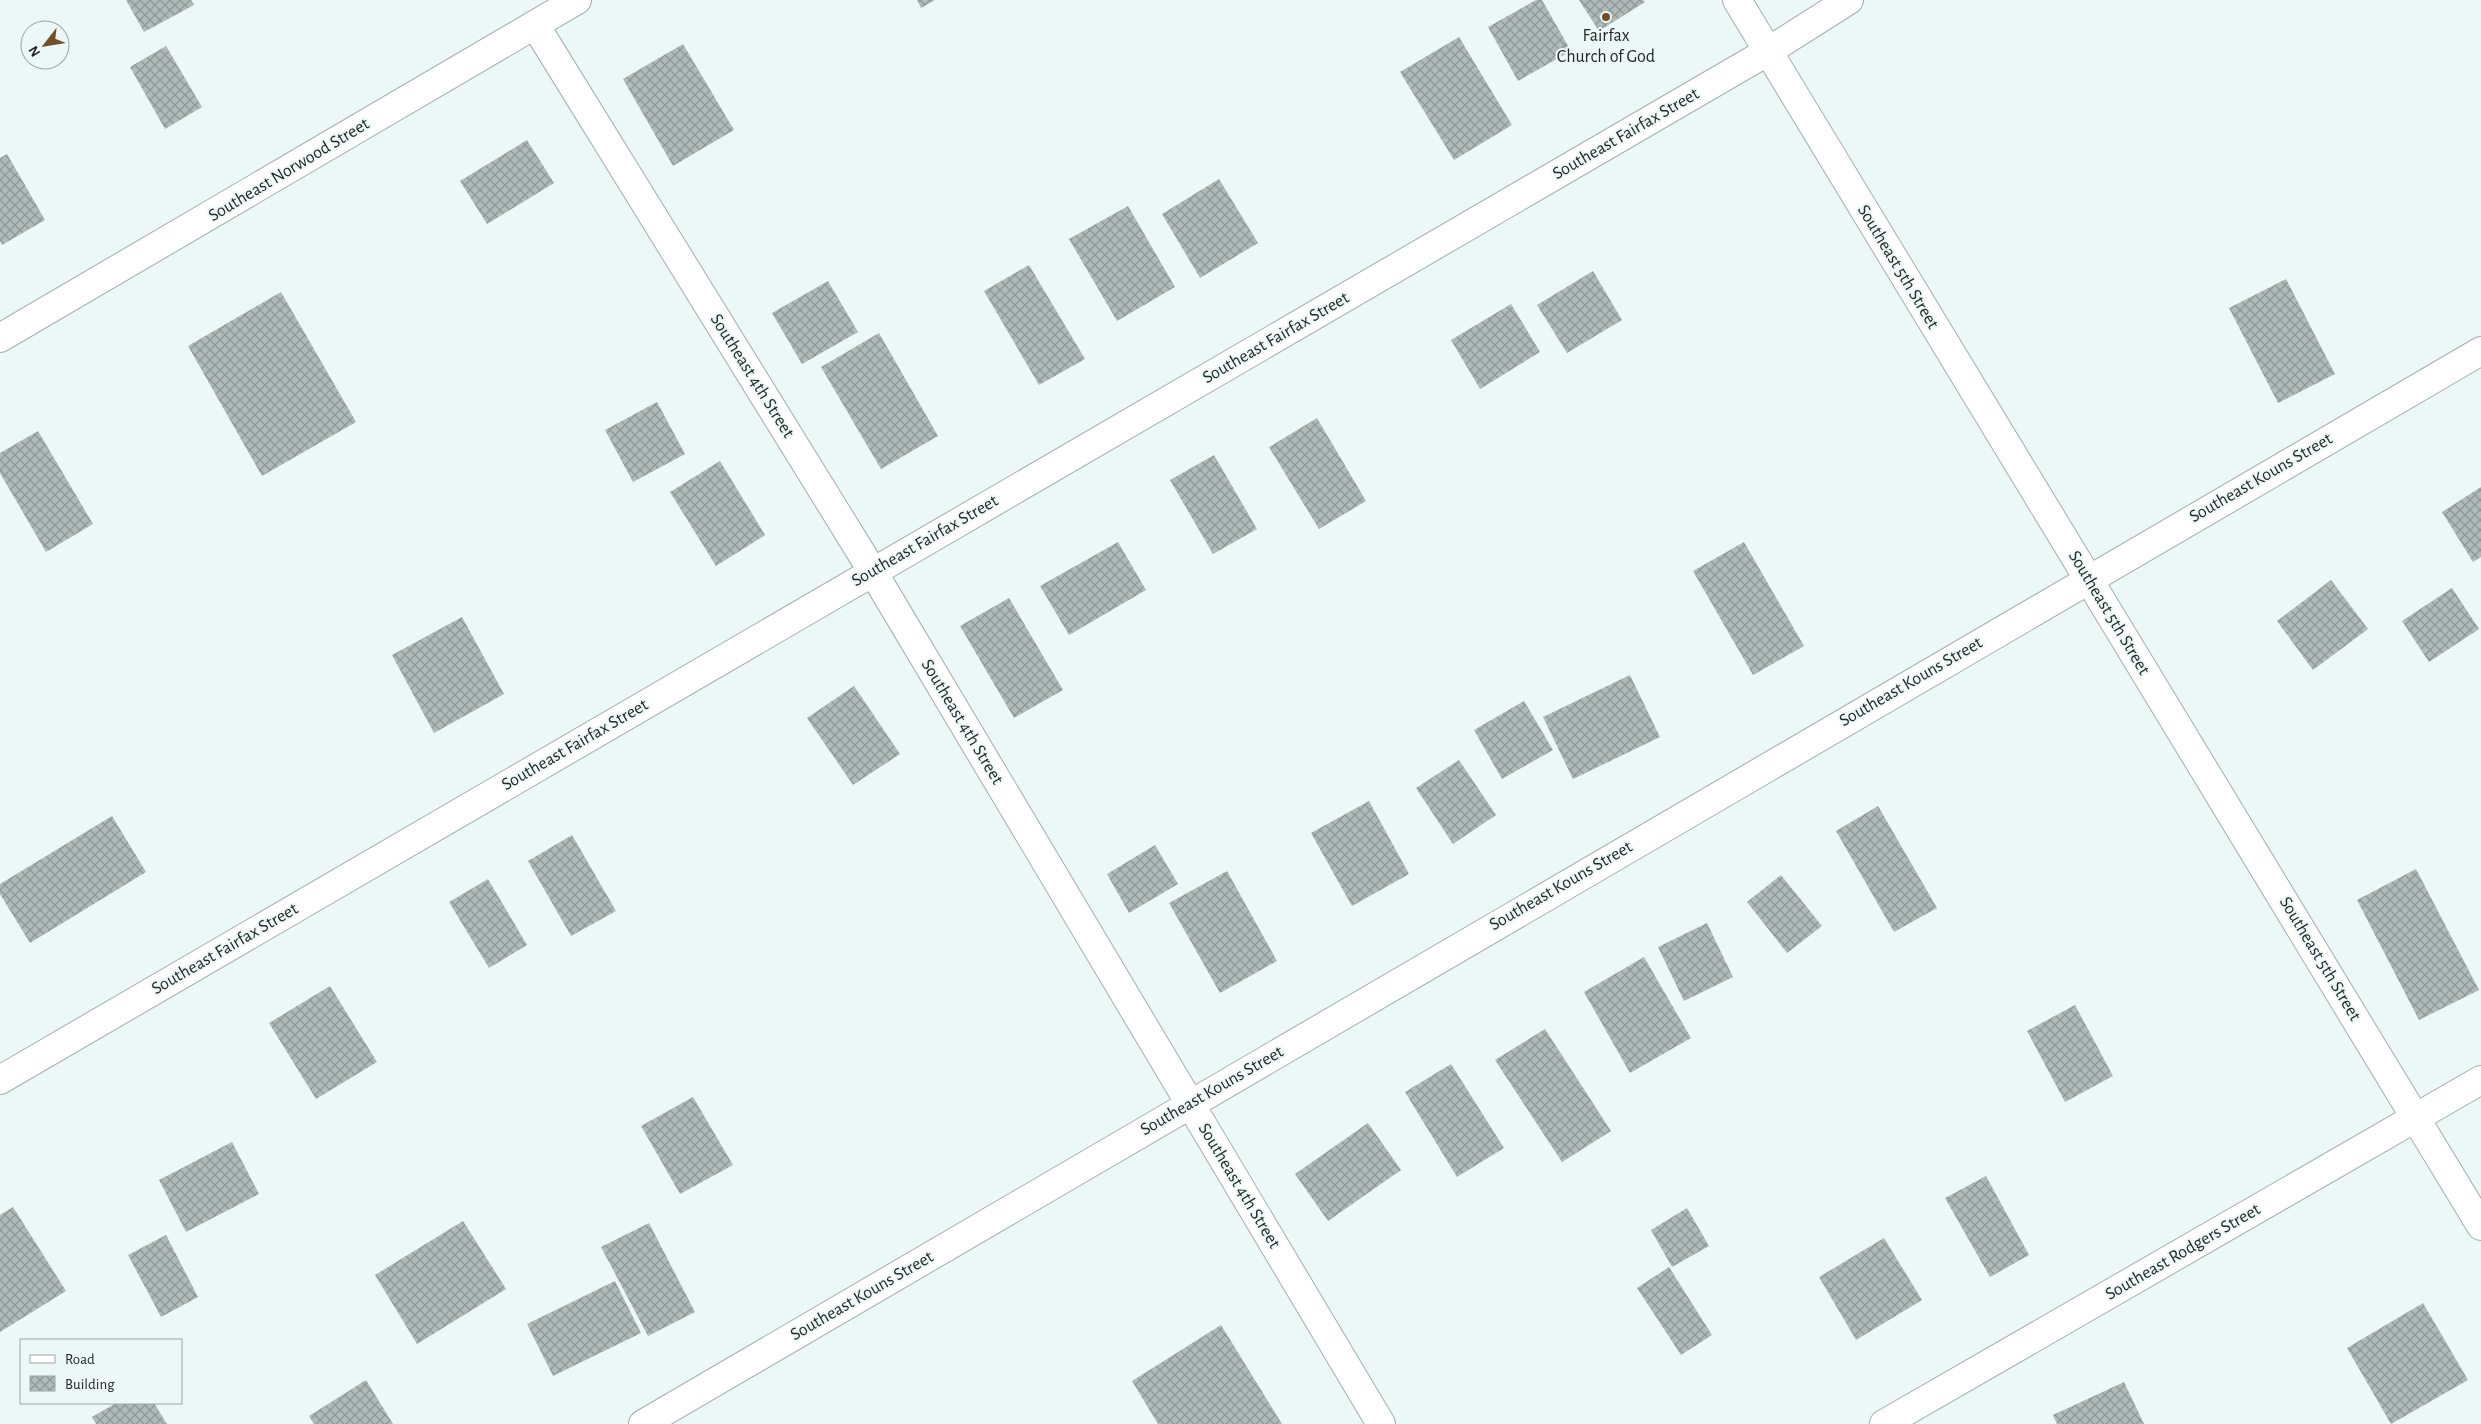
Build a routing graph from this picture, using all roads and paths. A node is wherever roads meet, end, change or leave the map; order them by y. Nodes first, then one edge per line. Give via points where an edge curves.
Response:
1 (577, 0) edge
2 (1737, 0) edge
3 (1849, 0) edge
4 (535, 25) junction
5 (1767, 52) junction
6 (0, 338) edge
7 (2481, 351) edge
8 (873, 572) junction
9 (2088, 579) junction
10 (0, 1080) edge
11 (2481, 1080) edge
12 (1190, 1104) junction
13 (2416, 1117) junction
14 (2481, 1226) edge
15 (643, 1424) edge
16 (1381, 1424) edge
17 (1884, 1424) edge

1 - 4 street, Southeast Norwood Street
2 - 5 street, Southeast 5th Street
3 - 5 street, Southeast Fairfax Street
4 - 6 street, Southeast Norwood Street
4 - 8 street, Southeast 4th Street
5 - 8 street, Southeast Fairfax Street
5 - 9 street, Southeast 5th Street
7 - 9 street, Southeast Kouns Street
8 - 10 street, Southeast Fairfax Street
8 - 12 street, Southeast 4th Street
9 - 12 street, Southeast Kouns Street
9 - 13 street, Southeast 5th Street
11 - 13 street, Southeast Rodgers Street
12 - 15 street, Southeast Kouns Street
12 - 16 street, Southeast 4th Street
13 - 14 street, Southeast 5th Street
13 - 17 street, Southeast Rodgers Street

